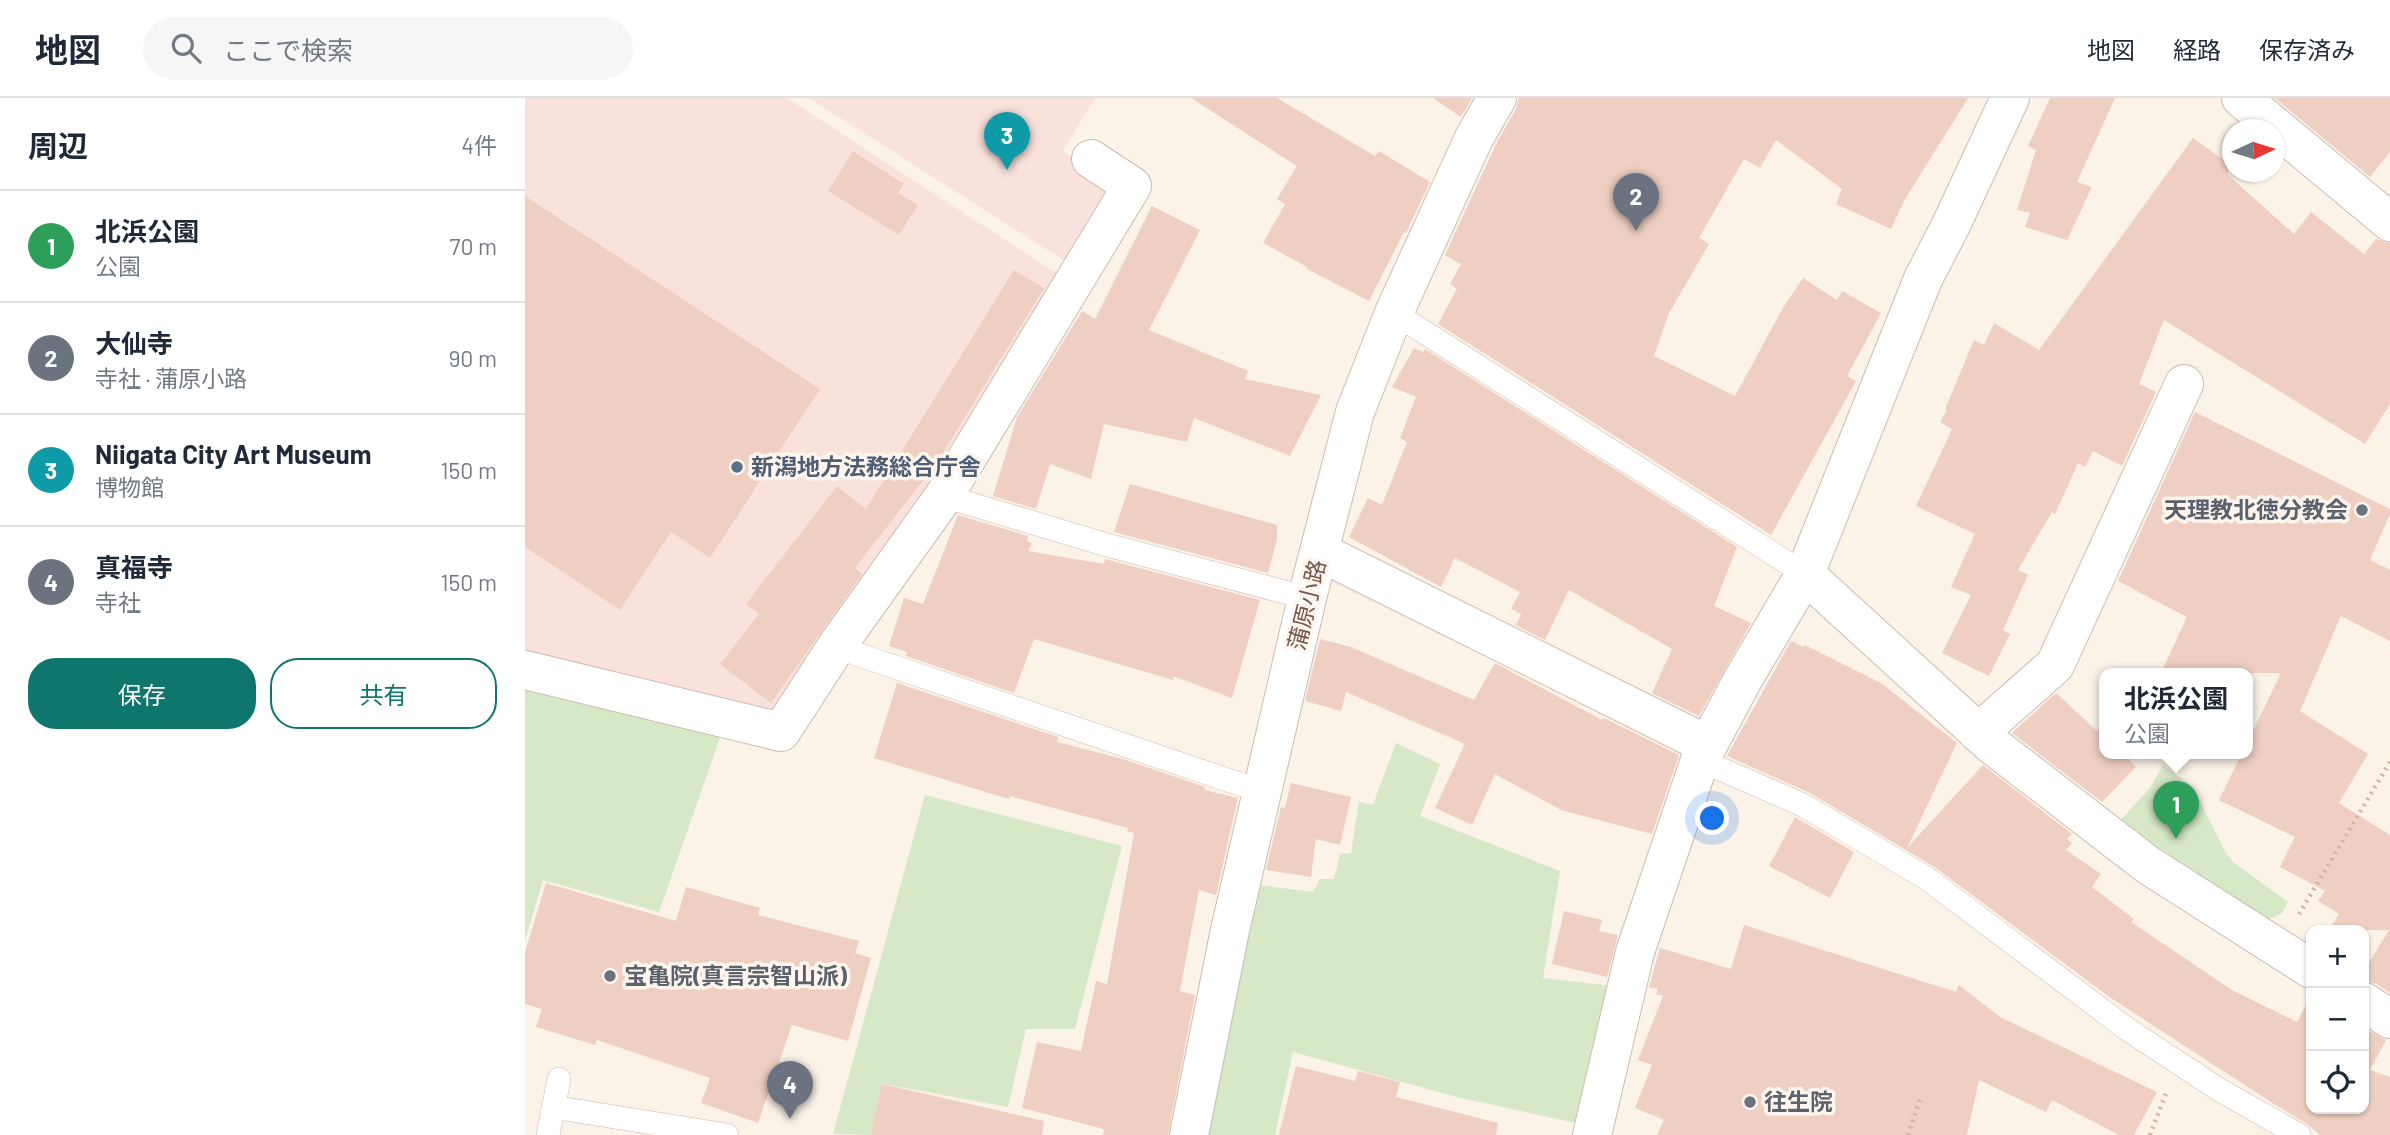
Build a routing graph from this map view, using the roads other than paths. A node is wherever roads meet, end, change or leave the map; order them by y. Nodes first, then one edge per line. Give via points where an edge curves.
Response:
1 (1497, 98) edge
2 (2010, 98) edge
3 (2241, 98) edge
4 (1091, 159) dead end
5 (2390, 222) edge
6 (1394, 313) junction
7 (2184, 384) dead end
8 (944, 496) junction
9 (1320, 552) junction
10 (1805, 574) junction
11 (1307, 598) junction
12 (836, 647) junction
13 (525, 670) edge
14 (1978, 733) junction
15 (1703, 752) junction
16 (1263, 792) junction
17 (2306, 966) edge
18 (2369, 1005) edge
19 (2390, 1019) edge
20 (559, 1079) dead end
21 (554, 1107) junction
22 (548, 1135) edge
23 (727, 1135) edge
24 (1189, 1135) edge
25 (1592, 1135) edge
26 (2299, 1135) edge

1 - 6 street, 蒲原小路
2 - 10 street via 1923,279
3 - 5 street
4 - 8 street via 1132,186
6 - 9 street, 蒲原小路 via 1355,412
6 - 10 lane
7 - 14 street via 2055,665
8 - 11 lane
8 - 12 street
9 - 11 street, 蒲原小路
9 - 15 street
10 - 14 street
10 - 15 street
11 - 16 street, 蒲原小路
12 - 13 street via 781,732
12 - 16 lane
14 - 17 street via 2148,865
15 - 25 street via 1635,952
15 - 26 lane via 1926,878 2127,1029
16 - 24 street, 蒲原小路
18 - 19 street
20 - 21 lane
21 - 22 lane
21 - 23 lane

